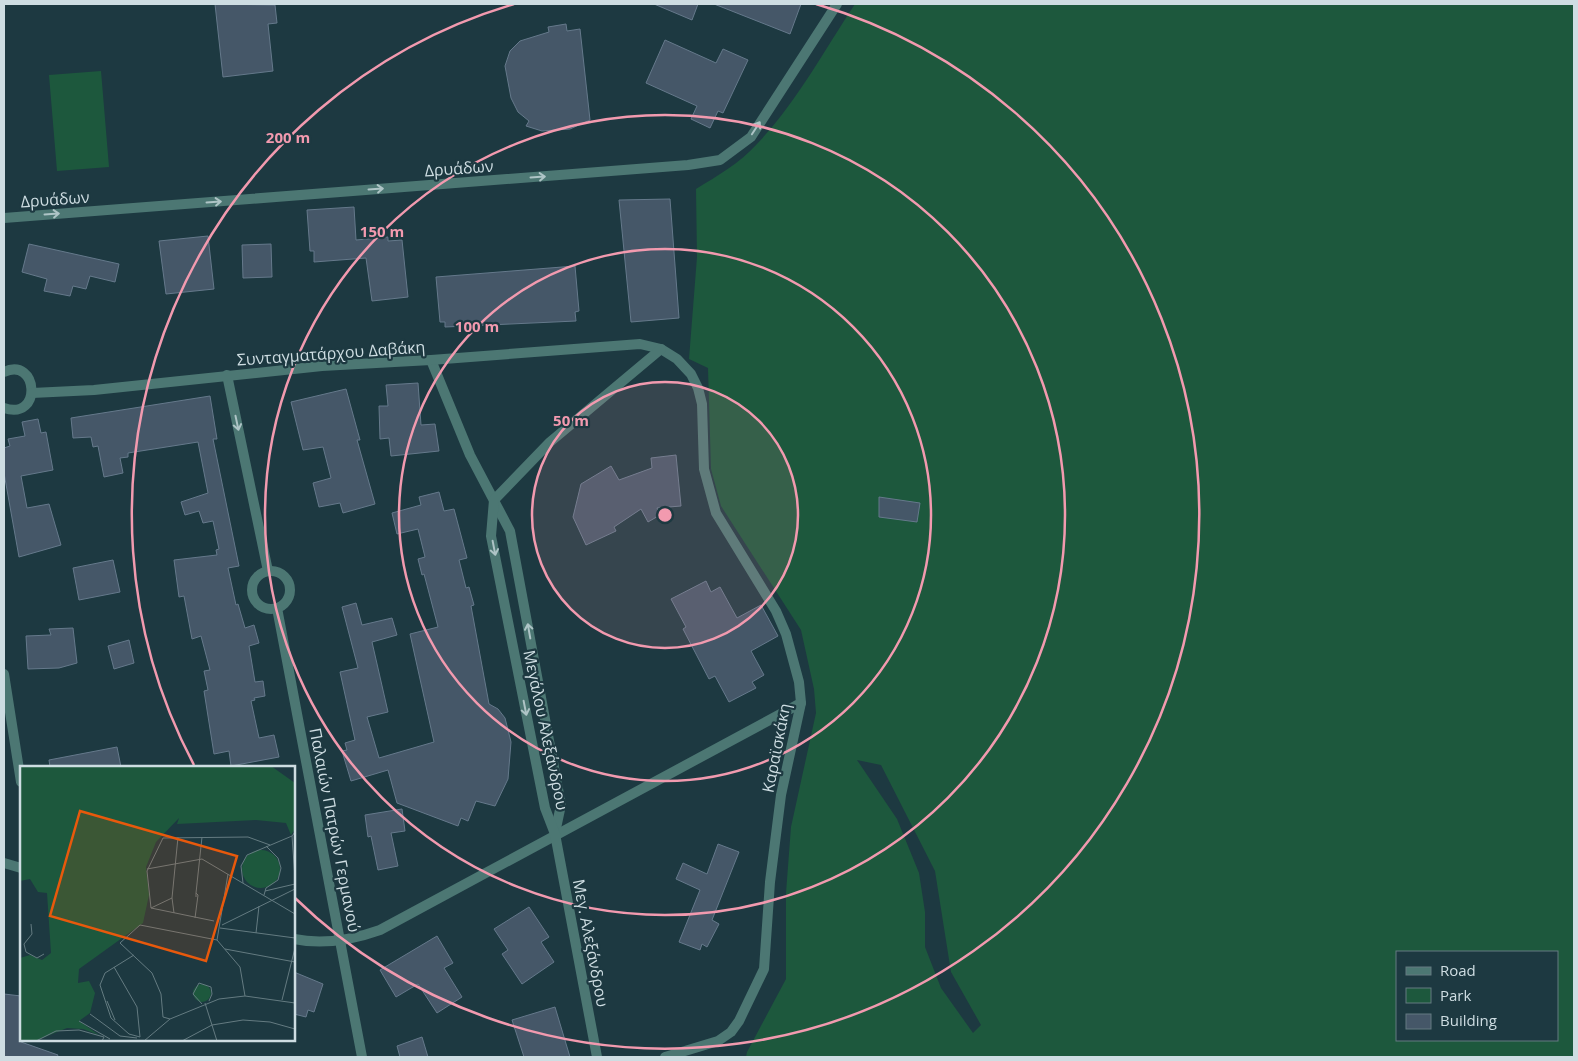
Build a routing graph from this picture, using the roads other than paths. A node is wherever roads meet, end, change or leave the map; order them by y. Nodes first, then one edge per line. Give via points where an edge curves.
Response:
1 (837, 4) edge
2 (4, 218) edge
3 (661, 349) junction
4 (431, 360) junction
5 (4, 372) edge
6 (228, 375) junction
7 (32, 393) junction
8 (4, 408) edge
9 (494, 500) junction
10 (268, 571) junction
11 (277, 608) junction
12 (4, 674) edge
13 (801, 702) junction
14 (20, 776) edge
15 (554, 834) junction
16 (4, 863) edge
17 (20, 868) edge
18 (295, 939) edge
19 (341, 940) junction
20 (362, 1057) edge
21 (597, 1057) edge
22 (665, 1057) edge

2 -> 1 street, Δρυάδων via 720,160 751,137
3 - 4 street, Συνταγματάρχου Δαβάκη via 640,344
3 - 9 street via 550,442
3 - 13 street, Καραϊσκάκη via 677,359 691,374 698,388 702,404 704,469 716,513 776,611 790,644
4 - 6 street, Συνταγματάρχου Δαβάκη
4 - 9 street, Μεγάλου Αλεξάνδρου via 470,455
5 - 7 street via 23,372 32,385
6 - 7 street, Συνταγματάρχου Δαβάκη via 94,390
6 -> 10 street
7 - 8 street via 22,407 14,410
9 -> 15 street, Μεγάλου Αλεξάνδρου via 491,536 545,808
15 -> 9 street, Μεγάλου Αλεξάνδρου via 561,805 510,531
10 - 11 street via 280,573 289,582 290,595
10 - 11 street via 253,582 252,595 259,605
11 - 19 street, Παλαιών Πατρών Γερμανού
12 - 14 street
13 - 15 street
13 - 22 street, Καραϊσκάκη via 781,795 764,968 731,1032 718,1041
15 - 19 street via 380,930
15 - 21 street, Μεγ. Αλεξάνδρου
16 - 17 street
18 - 19 street via 311,942
19 - 20 street, Παλαιών Πατρών Γερμανού

